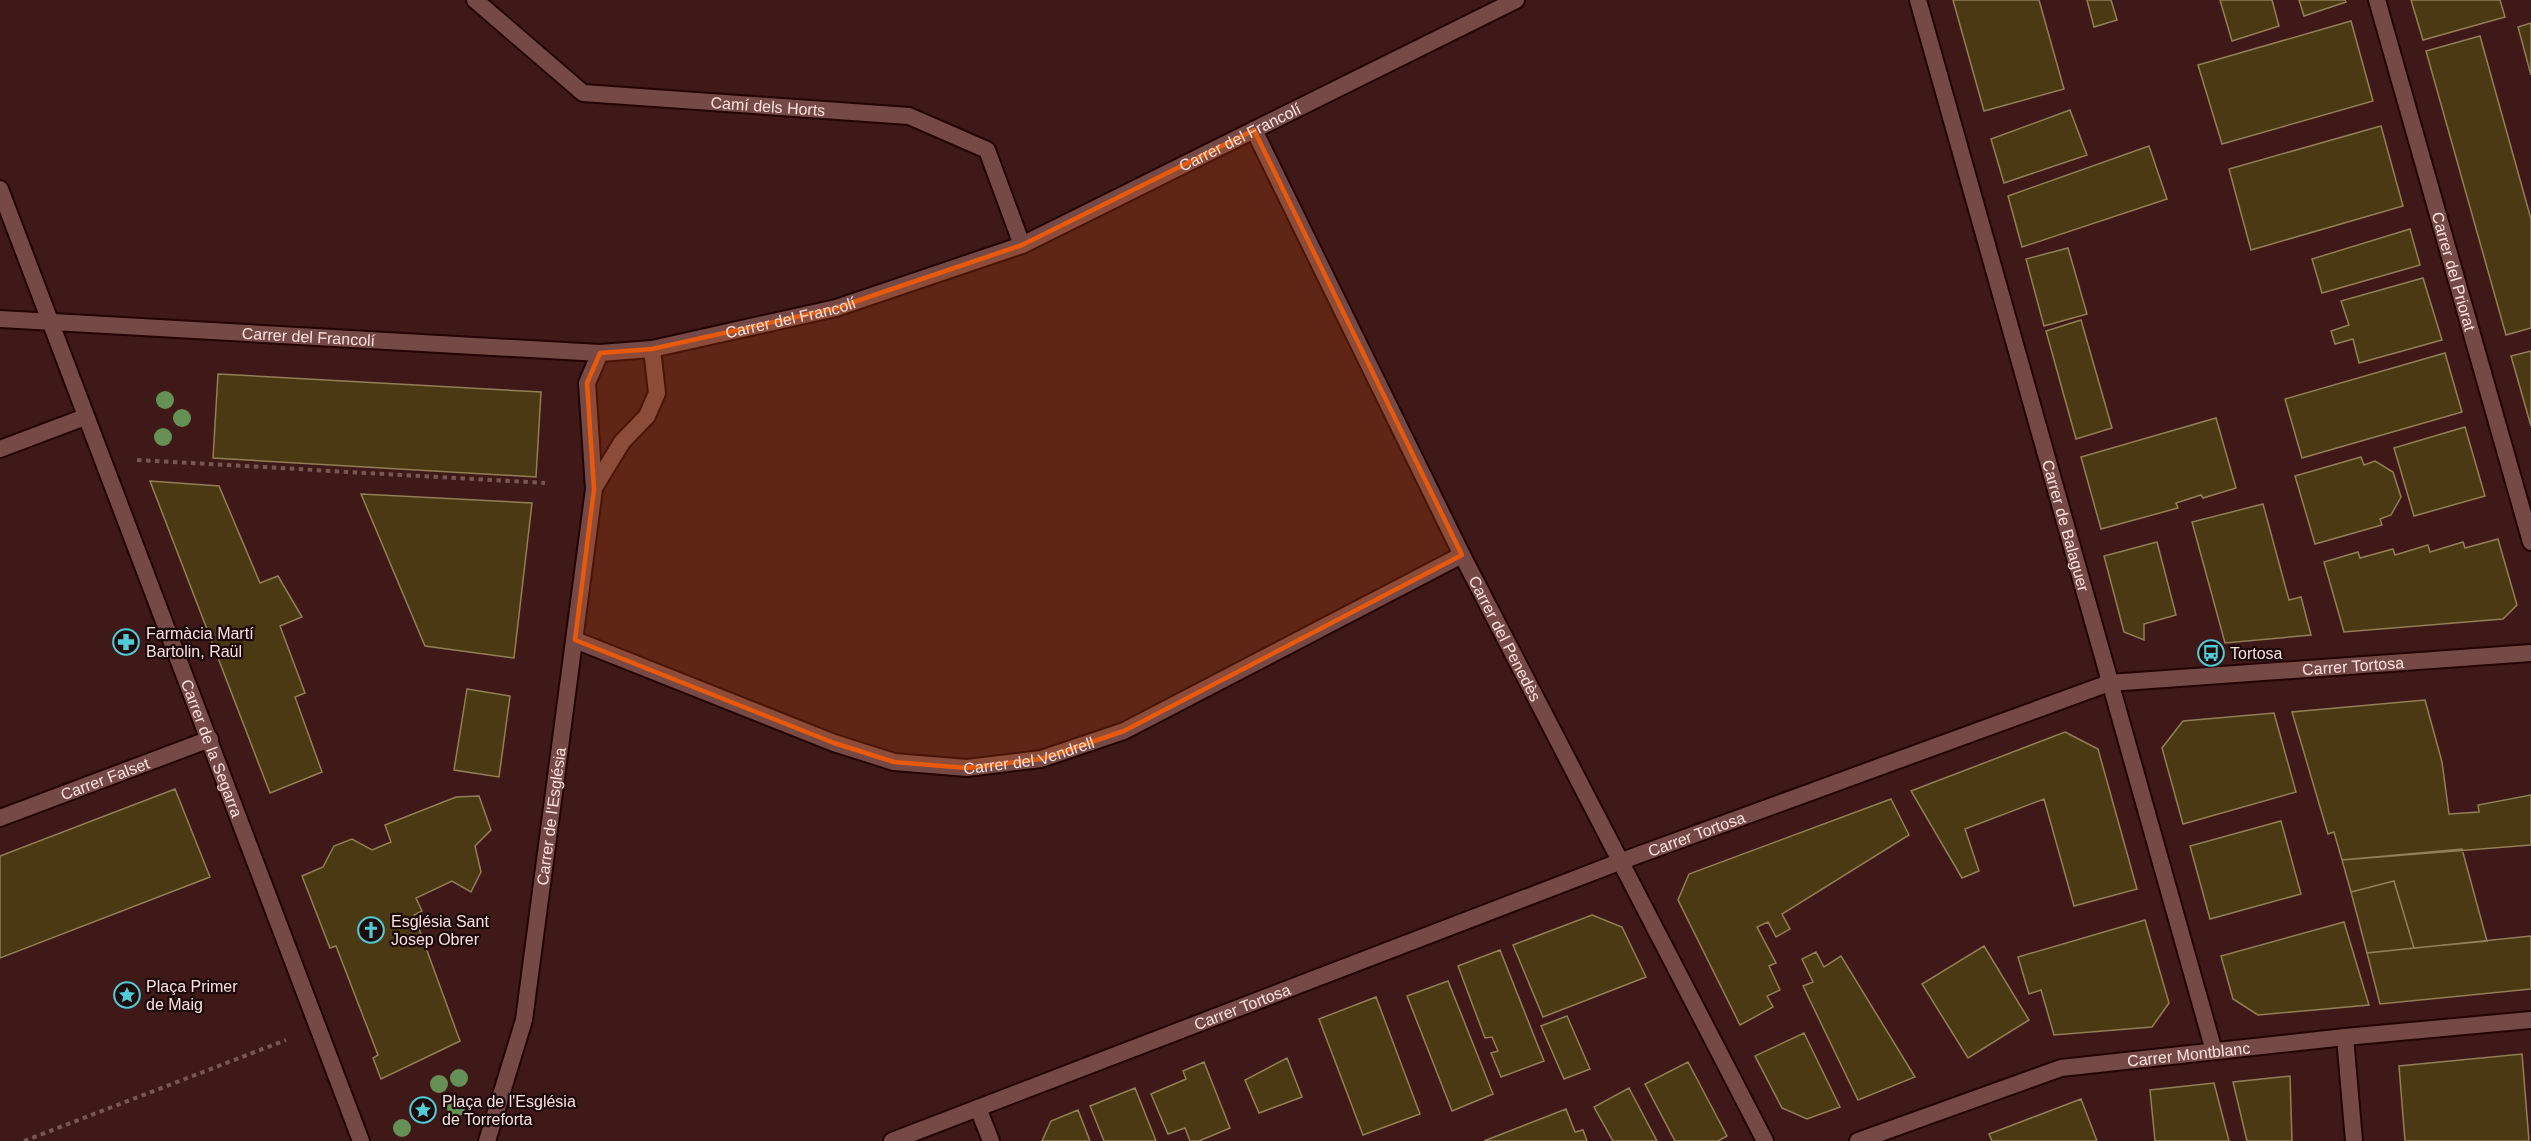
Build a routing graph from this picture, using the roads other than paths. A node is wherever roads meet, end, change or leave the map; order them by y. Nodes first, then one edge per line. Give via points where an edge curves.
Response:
1 (475, 0) edge
2 (1516, 0) edge
3 (1918, 0) edge
4 (2377, 0) edge
5 (1254, 130) junction
6 (0, 189) edge
7 (1022, 245) junction
8 (0, 319) edge
9 (50, 322) junction
10 (652, 349) junction
11 (600, 353) junction
12 (85, 417) junction
13 (0, 449) edge
14 (594, 489) junction
15 (2531, 542) edge
16 (1462, 555) junction
17 (575, 640) junction
18 (2531, 653) edge
19 (2109, 683) junction
20 (210, 739) junction
21 (0, 818) edge
22 (1619, 862) junction
23 (2531, 1020) edge
24 (2345, 1037) junction
25 (2214, 1051) junction
26 (978, 1108) junction
27 (361, 1141) edge
28 (487, 1141) edge
29 (892, 1141) edge
30 (991, 1141) edge
31 (1766, 1141) edge
32 (1857, 1141) edge
33 (2354, 1141) edge

1 - 7 street, Camí dels Horts via 583,93 909,116 987,150
2 - 5 street, Carrer del Francolí
3 - 19 street, Carrer de Balaguer
4 - 15 street, Carrer del Priorat
5 - 7 street, Carrer del Francolí
5 - 16 street, Carrer del Penedès
6 - 9 street, Carrer de la Segarra
7 - 10 street, Carrer del Francolí via 836,308
8 - 9 street, Carrer del Francolí
9 - 11 street, Carrer del Francolí
9 - 12 street, Carrer de la Segarra
10 - 11 street, Carrer del Francolí
10 - 14 street, Carrer de l'Església via 657,393 646,416 622,442
11 - 14 street, Carrer de l'Església via 587,383
12 - 13 street
12 - 20 street, Carrer de la Segarra
14 - 17 street, Carrer de l'Església
16 - 17 street, Carrer del Vendrell via 1124,730 1041,759 967,768 894,762 834,743
16 - 22 street, Carrer del Penedès
17 - 28 street, Carrer de l'Església via 524,1020
18 - 19 street, Carrer Tortosa
19 - 22 street, Carrer Tortosa
19 - 25 street, Carrer de Balaguer
20 - 21 street, Carrer Falset
20 - 27 street, Carrer de la Segarra
22 - 26 street, Carrer Tortosa
22 - 31 street, Carrer del Penedès
23 - 24 street, Carrer Montblanc
24 - 25 street, Carrer Montblanc
24 - 33 street
25 - 32 street, Carrer Montblanc via 2061,1068
26 - 29 street, Carrer Tortosa
26 - 30 street

